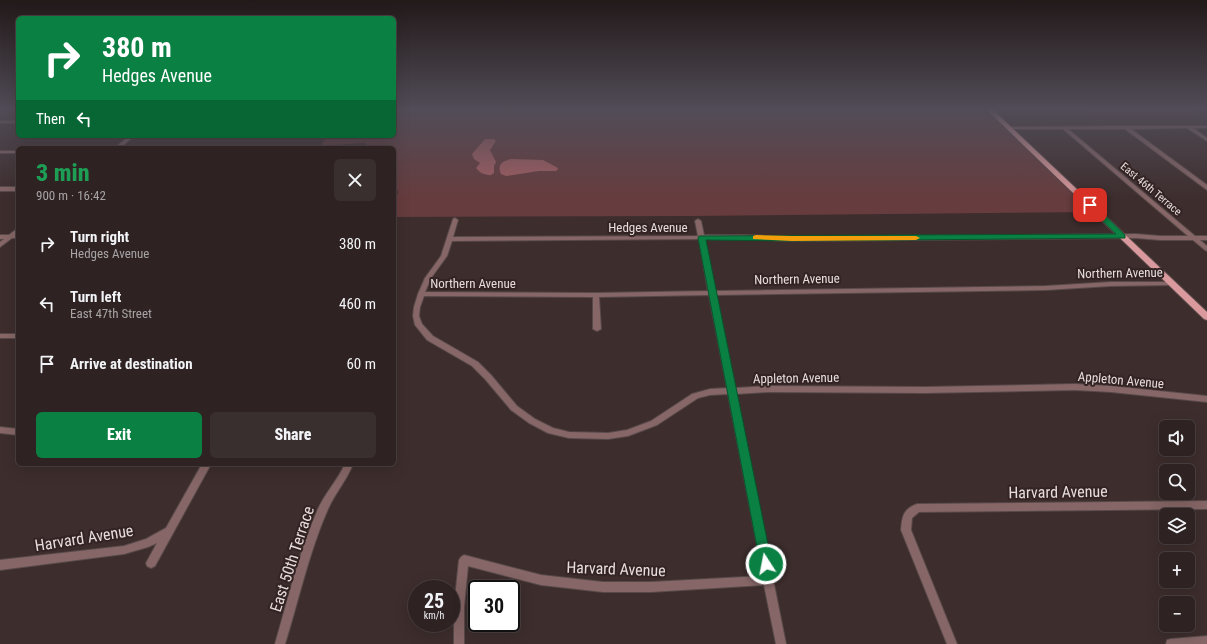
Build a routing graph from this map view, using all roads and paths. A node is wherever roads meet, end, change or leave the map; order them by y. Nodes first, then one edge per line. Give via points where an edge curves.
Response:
1 (128, 139) edge
2 (1021, 139) edge
3 (1077, 139) edge
4 (1142, 139) edge
5 (120, 146) edge
6 (0, 152) edge
7 (16, 152) edge
8 (1207, 188) edge
9 (0, 189) edge
10 (16, 189) edge
11 (455, 220) dead end
12 (698, 221) dead end
13 (16, 232) edge
14 (16, 236) edge
15 (1122, 236) junction
16 (0, 237) edge
17 (9, 237) junction
18 (702, 238) junction
19 (1194, 238) junction
20 (1207, 238) edge
21 (450, 239) junction
22 (0, 245) edge
23 (1207, 249) edge
24 (1172, 284) junction
25 (712, 292) junction
26 (421, 294) junction
27 (596, 295) junction
28 (1207, 317) edge
29 (597, 329) dead end
30 (0, 336) edge
31 (16, 336) edge
32 (731, 391) junction
33 (1207, 399) edge
34 (0, 430) edge
35 (16, 432) edge
36 (206, 466) edge
37 (348, 466) edge
38 (1207, 505) edge
39 (170, 531) junction
40 (151, 563) dead end
41 (0, 565) edge
42 (769, 580) junction
43 (1207, 640) edge
44 (280, 644) edge
45 (459, 644) edge
46 (781, 644) edge
47 (952, 644) edge
48 (1172, 644) edge

1 - 5 street
2 - 15 main road
3 - 19 street, East 46th Terrace
4 - 8 street
6 - 7 street
9 - 10 street
11 - 21 street
12 - 18 street
13 - 17 street
14 - 17 street
15 - 18 street, Hedges Avenue
15 - 19 street, Hedges Avenue
15 - 24 main road
16 - 17 street
17 - 22 street
18 - 21 street, Hedges Avenue
18 - 25 street
19 - 20 street, Hedges Avenue
19 - 23 street, East 46th Terrace
21 - 26 street via 444,256 428,278
24 - 25 street, Northern Avenue
24 - 28 main road
25 - 27 street, Northern Avenue
25 - 32 street
26 - 27 street, Northern Avenue
26 - 32 street, Appleton Avenue via 416,316 425,333 475,364 514,408 551,431 584,437 628,433 654,423 695,396
27 - 29 street
30 - 31 street
32 - 33 street, Appleton Avenue via 1075,388
32 - 42 street
34 - 35 street
36 - 39 street
37 - 44 street, East 50th Terrace via 346,474 324,507
38 - 47 street, Harvard Avenue via 917,508 906,516 906,530
39 - 40 street
39 - 41 street, Harvard Avenue via 148,543 124,550
42 - 45 street, Harvard Avenue via 604,587 541,580 464,560 459,607
42 - 46 street
43 - 48 street

